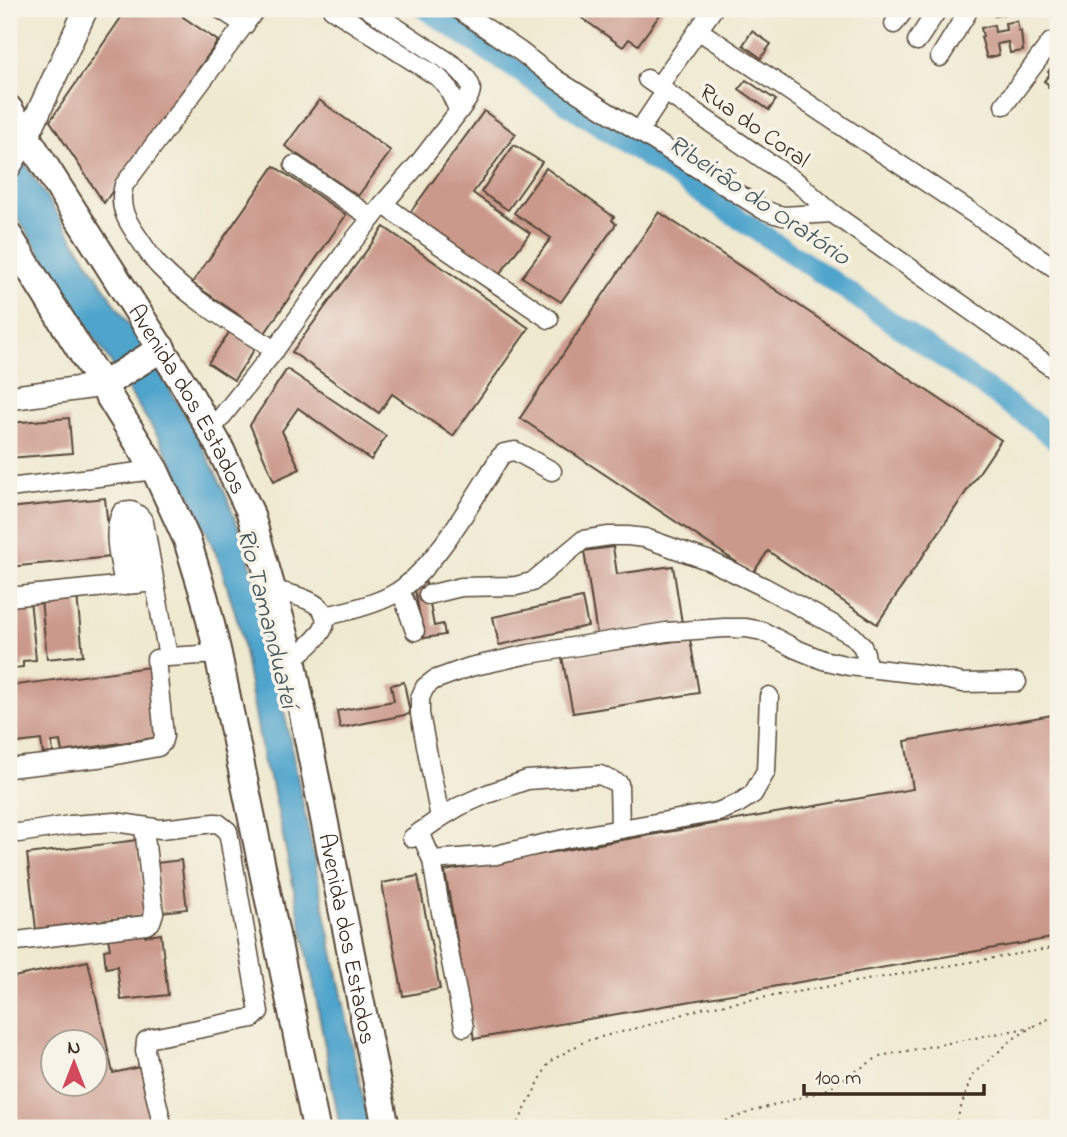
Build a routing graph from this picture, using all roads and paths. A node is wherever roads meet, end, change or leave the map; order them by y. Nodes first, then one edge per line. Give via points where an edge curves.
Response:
1 (86, 9) edge
2 (220, 9) edge
3 (256, 9) edge
4 (332, 9) edge
5 (368, 9) edge
6 (458, 9) edge
7 (713, 9) edge
8 (905, 9) edge
9 (938, 9) edge
10 (967, 13) dead end
11 (894, 24) dead end
12 (245, 25) junction
13 (698, 30) junction
14 (917, 41) dead end
15 (1051, 42) dead end
16 (940, 57) dead end
17 (657, 86) junction
18 (1004, 105) dead end
19 (9, 109) edge
20 (458, 111) junction
21 (639, 131) junction
22 (19, 151) edge
23 (294, 165) dead end
24 (377, 211) junction
25 (832, 214) junction
26 (9, 236) edge
27 (1058, 270) edge
28 (549, 319) dead end
29 (275, 350) junction
30 (156, 351) junction
31 (1058, 372) edge
32 (109, 381) junction
33 (9, 398) edge
34 (211, 430) junction
35 (155, 470) junction
36 (552, 471) dead end
37 (9, 488) edge
38 (131, 510) dead end
39 (139, 584) junction
40 (274, 590) junction
41 (9, 597) edge
42 (410, 597) junction
43 (325, 615) junction
44 (415, 631) dead end
45 (218, 654) junction
46 (156, 659) dead end
47 (292, 659) junction
48 (867, 667) junction
49 (1017, 682) dead end
50 (769, 696) dead end
51 (9, 768) edge
52 (440, 818) junction
53 (145, 828) junction
54 (620, 829) junction
55 (9, 832) edge
56 (432, 860) junction
57 (9, 942) edge
58 (1058, 947) edge
59 (1058, 1014) edge
60 (464, 1027) dead end
61 (1032, 1027) junction
62 (163, 1128) edge
63 (316, 1128) edge
64 (386, 1128) edge
65 (522, 1128) edge
66 (706, 1128) edge
67 (954, 1128) edge

1 - 22 main road
2 - 12 street
3 - 12 street
4 - 20 street via 439,78
5 - 20 street via 468,78 468,99
6 - 21 street via 557,80
7 - 13 street
8 - 11 street
9 - 14 street
10 - 16 street
12 - 29 street via 121,195 131,228 158,265 207,307
13 - 17 street
13 - 27 street
15 - 18 street
17 - 21 street
17 - 25 street, Rua do Coral via 798,183
19 - 22 highway, Avenida dos Estados
20 - 24 street
21 - 25 street via 762,209 778,215
22 - 30 highway, Avenida dos Estados
23 - 24 street
24 - 28 street via 437,243
24 - 29 street
25 - 31 street, Rua do Coral
26 - 32 highway
29 - 34 street
30 - 32 highway
30 - 34 highway, Avenida dos Estados
32 - 33 main road
32 - 35 highway
34 - 40 highway, Avenida dos Estados via 250,512
35 - 37 street
35 - 45 highway via 187,540
36 - 42 street via 515,451 504,453 441,547 413,579
38 - 39 street
39 - 41 street
39 - 45 street via 168,657
40 - 43 street via 308,600
40 - 47 highway, Avenida dos Estados
42 - 43 street
42 - 44 street
42 - 48 street via 461,587 532,582 583,540 645,538 710,561 853,636 862,646
43 - 47 street via 319,636
45 - 63 highway
46 - 51 street via 164,736 158,747
47 - 64 highway, Avenida dos Estados
48 - 49 street via 963,683
48 - 52 street via 823,660 762,631 724,628 666,632 470,667 434,680 421,698
50 - 54 street via 766,771 753,794 718,812
52 - 54 street via 527,780 600,775 619,784
52 - 56 street via 416,835
53 - 55 street via 115,822
53 - 57 street via 154,913 150,922
53 - 62 street via 218,823 228,831 259,1012 253,1018 146,1041
54 - 56 street via 496,855
56 - 60 street
58 - 65 path via 703,1008 585,1041 549,1062 518,1123
59 - 61 path
61 - 66 path via 880,1056 827,1090
61 - 67 path via 972,1074

